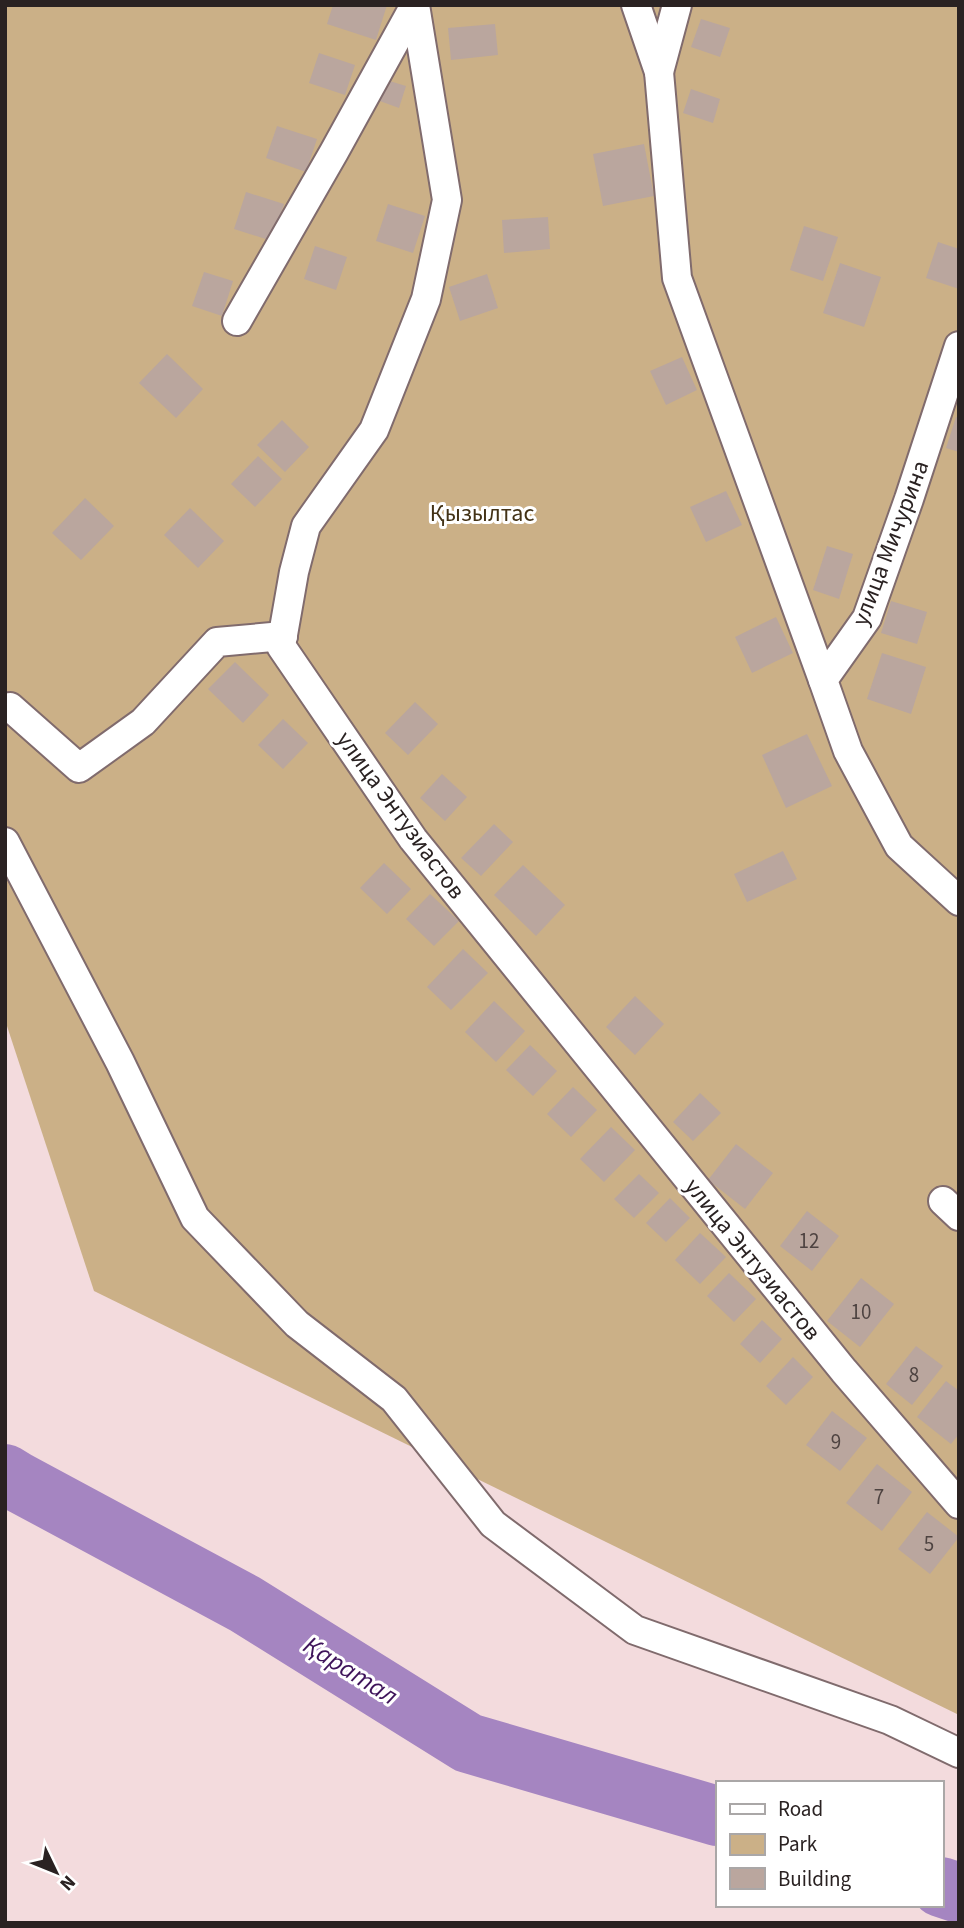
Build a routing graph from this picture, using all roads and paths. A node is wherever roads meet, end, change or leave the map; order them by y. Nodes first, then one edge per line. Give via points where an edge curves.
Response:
1 (415, 5) edge
2 (636, 5) edge
3 (677, 5) edge
4 (659, 72) junction
5 (237, 321) dead end
6 (959, 346) edge
7 (283, 636) junction
8 (823, 680) junction
9 (5, 708) edge
10 (5, 842) edge
11 (959, 901) edge
12 (959, 1504) edge
13 (959, 1753) edge

1 - 5 street
1 - 7 street via 447,200 426,299 374,430 306,526
2 - 4 street
3 - 4 street
4 - 8 street via 677,278
6 - 8 street, улица Мичурина via 867,618
7 - 9 street via 216,642 143,722 79,768 10,707
7 - 12 street, улица Энтузиастов via 281,646 413,839 844,1371
8 - 11 street via 848,751 899,846
10 - 13 street via 195,1217 297,1324 394,1399 493,1524 635,1630 890,1720

